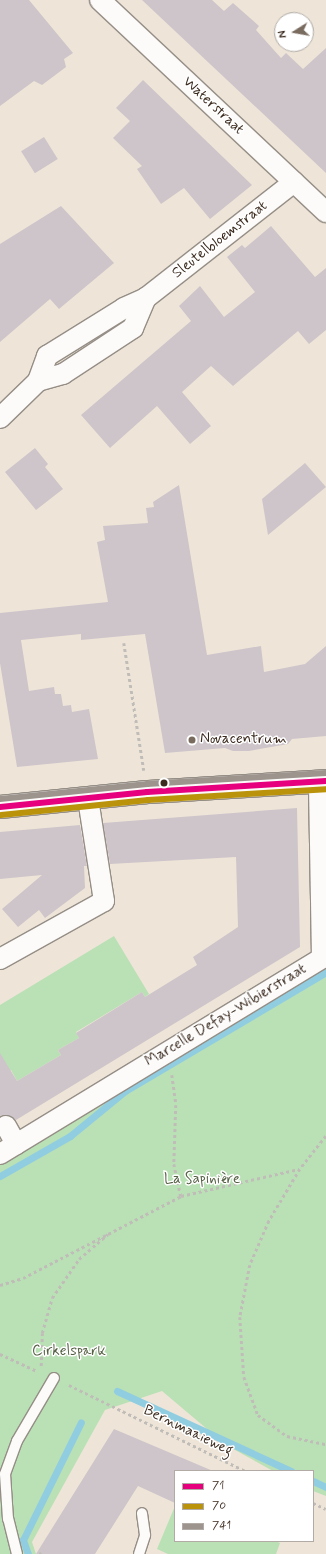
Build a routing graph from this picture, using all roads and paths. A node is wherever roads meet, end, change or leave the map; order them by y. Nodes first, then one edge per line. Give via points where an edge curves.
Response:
1 (100, 0) edge
2 (294, 182) junction
3 (324, 206) edge
4 (0, 418) edge
5 (124, 643) dead end
6 (322, 781) edge
7 (147, 792) junction
8 (88, 799) junction
9 (0, 807) edge
10 (0, 959) edge
11 (172, 1074) dead end
12 (6, 1126) dead end
13 (326, 1136) edge
14 (8, 1149) edge
15 (300, 1169) junction
16 (181, 1196) junction
17 (112, 1231) junction
18 (0, 1285) edge
19 (41, 1372) dead end
20 (54, 1378) dead end
21 (122, 1411) dead end
22 (326, 1444) edge
23 (243, 1470) edge
24 (314, 1503) edge
25 (326, 1509) edge
26 (142, 1513) dead end
27 (17, 1554) edge
28 (139, 1554) edge

1 - 2 street, Waterstraat
2 - 3 street, Waterstraat
2 - 4 street, Sleutelbloemstraat via 146,298 124,308 47,356 38,381
5 - 7 path
6 - 7 street
6 - 14 street, Marcelle Defay-Wibierstraat via 322,958
7 - 8 street
8 - 9 street
8 - 10 street via 104,901
11 - 16 path via 176,1105 174,1164
12 - 14 street
13 - 15 path
15 - 16 path
15 - 22 path via 268,1221 250,1265 240,1317 244,1377 258,1415 287,1436
16 - 17 path
17 - 18 path via 23,1278
17 - 19 path via 79,1259 52,1298 42,1334
20 - 27 lane via 17,1441 5,1474 8,1519
21 - 23 path, Bernmaaieweg
24 - 25 path
26 - 28 lane via 145,1535

